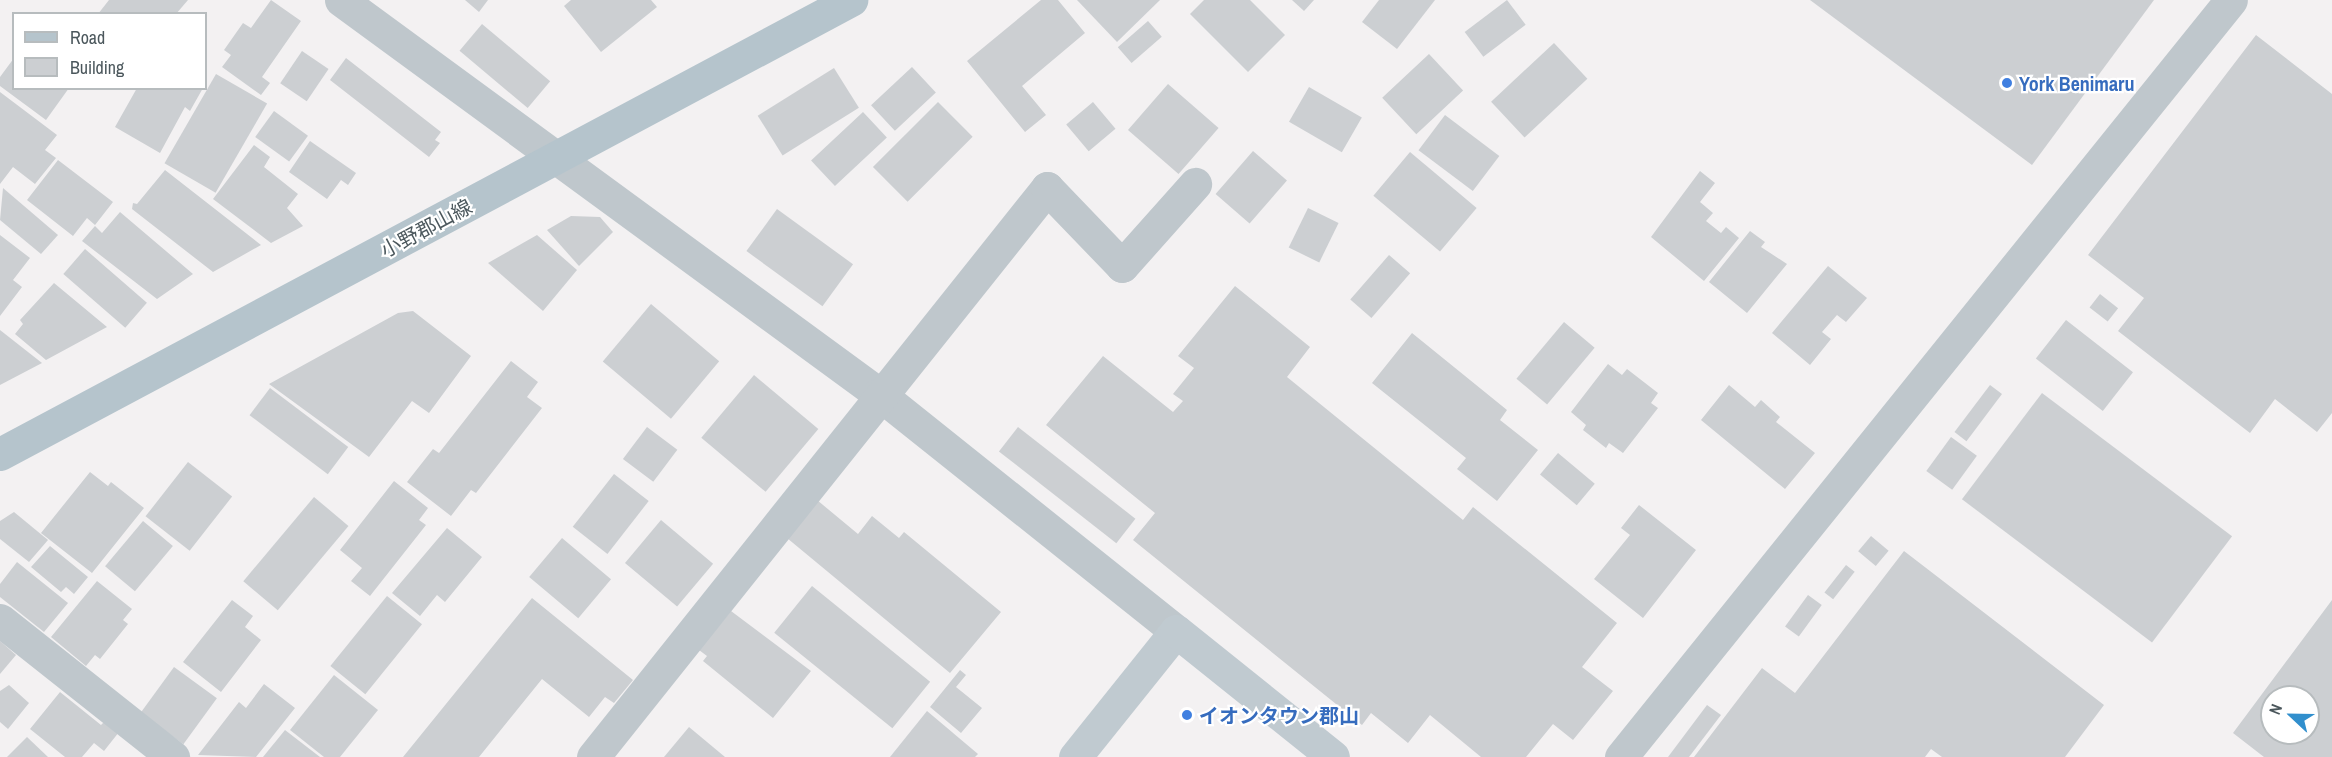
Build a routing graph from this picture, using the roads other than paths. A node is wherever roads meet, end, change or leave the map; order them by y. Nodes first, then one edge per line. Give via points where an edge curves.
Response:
1 (341, 0) edge
2 (851, 0) edge
3 (2231, 0) edge
4 (560, 157) junction
5 (1195, 184) dead end
6 (879, 394) junction
7 (0, 454) edge
8 (0, 620) edge
9 (1176, 631) junction
10 (173, 757) edge
11 (593, 757) edge
12 (1075, 757) edge
13 (1333, 757) edge
14 (1621, 757) edge

1 - 4 street
2 - 4 main road, 小野郡山線
3 - 14 street
4 - 6 street
4 - 7 main road, 小野郡山線
5 - 6 street via 1122,266 1047,188
6 - 9 street
6 - 11 street
8 - 10 street
9 - 12 street
9 - 13 street

